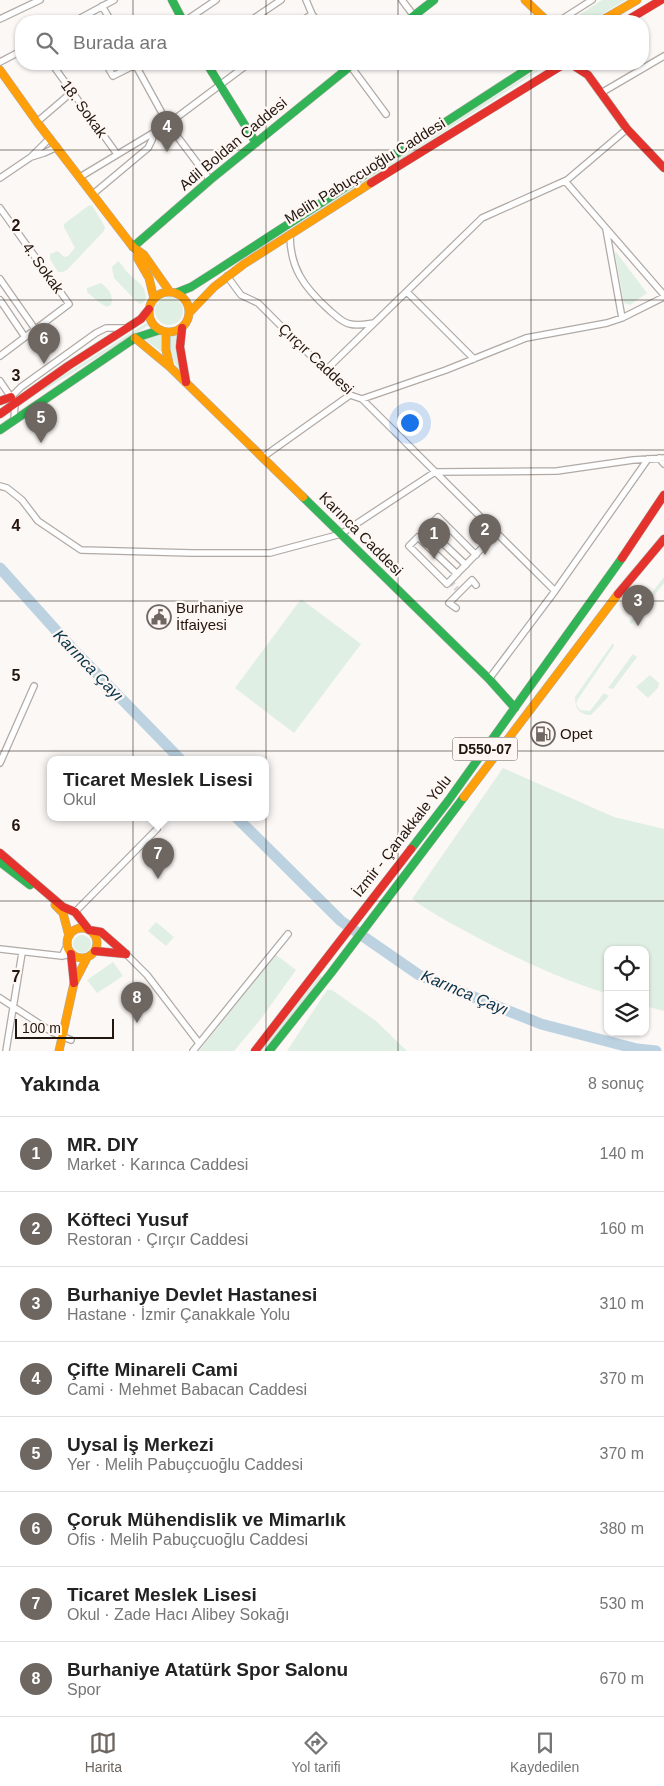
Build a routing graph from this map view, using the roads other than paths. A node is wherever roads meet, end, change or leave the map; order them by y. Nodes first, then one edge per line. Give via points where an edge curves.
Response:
1 (40, 0) edge
2 (114, 0) edge
3 (172, 0) edge
4 (216, 0) edge
5 (281, 0) edge
6 (306, 0) edge
7 (402, 0) edge
8 (434, 0) edge
9 (525, 0) edge
10 (592, 0) edge
11 (637, 0) edge
12 (661, 0) edge
13 (102, 6) junction
14 (312, 14) edge
15 (85, 15) edge
16 (107, 15) edge
17 (181, 15) edge
18 (193, 15) edge
19 (259, 15) edge
20 (413, 15) edge
21 (415, 15) edge
22 (541, 15) edge
23 (568, 15) edge
24 (611, 15) edge
25 (636, 15) edge
26 (0, 19) edge
27 (15, 54) edge
28 (664, 56) edge
29 (0, 62) edge
30 (649, 65) edge
31 (0, 70) edge
32 (56, 70) edge
33 (110, 70) edge
34 (124, 70) edge
35 (138, 70) edge
36 (211, 70) edge
37 (240, 70) edge
38 (344, 70) edge
39 (355, 70) edge
40 (526, 70) edge
41 (554, 70) edge
42 (579, 70) edge
43 (587, 70) edge
44 (640, 70) edge
45 (588, 75) junction
46 (221, 85) junction
47 (72, 92) junction
48 (601, 93) junction
49 (386, 114) dead end
50 (37, 122) junction
51 (168, 124) junction
52 (627, 129) junction
53 (154, 133) junction
54 (50, 138) junction
55 (256, 143) junction
56 (57, 147) junction
57 (117, 154) junction
58 (31, 157) junction
59 (664, 168) edge
60 (80, 177) junction
61 (0, 178) edge
62 (210, 180) junction
63 (565, 181) junction
64 (93, 194) junction
65 (0, 208) edge
66 (606, 229) junction
67 (290, 235) junction
68 (135, 250) junction
69 (227, 276) junction
70 (0, 279) edge
71 (173, 292) junction
72 (406, 292) junction
73 (664, 296) edge
74 (154, 299) junction
75 (0, 300) edge
76 (149, 309) junction
77 (190, 312) junction
78 (622, 318) junction
79 (374, 323) junction
80 (127, 328) junction
81 (182, 328) junction
82 (35, 329) junction
83 (163, 331) junction
84 (25, 337) junction
85 (135, 338) junction
86 (0, 356) edge
87 (474, 359) junction
88 (170, 367) junction
89 (325, 371) junction
90 (0, 380) edge
91 (186, 382) junction
92 (350, 395) junction
93 (362, 399) junction
94 (13, 400) junction
95 (0, 401) edge
96 (0, 414) edge
97 (14, 420) junction
98 (0, 430) edge
99 (263, 456) junction
100 (662, 458) edge
101 (648, 459) junction
102 (664, 464) edge
103 (436, 472) junction
104 (0, 486) edge
105 (664, 495) edge
106 (427, 528) junction
107 (341, 534) junction
108 (418, 537) junction
109 (664, 539) edge
110 (483, 547) dead end
111 (476, 555) junction
112 (466, 565) junction
113 (457, 574) junction
114 (476, 585) dead end
115 (555, 591) junction
116 (456, 608) dead end
117 (489, 679) junction
118 (34, 686) dead end
119 (515, 708) junction
120 (0, 763) edge
121 (157, 829) dead end
122 (0, 853) edge
123 (0, 862) edge
124 (74, 912) junction
125 (89, 930) junction
126 (288, 934) dead end
127 (68, 936) junction
128 (67, 946) junction
129 (0, 949) edge
130 (95, 951) junction
131 (22, 952) junction
132 (71, 954) junction
133 (126, 954) junction
134 (62, 956) junction
135 (87, 958) junction
136 (74, 982) junction
137 (0, 998) edge
138 (13, 1006) junction
139 (62, 1037) junction
140 (71, 1040) dead end
141 (199, 1043) junction
142 (6, 1051) edge
143 (59, 1051) edge
144 (193, 1051) edge
145 (255, 1051) edge
146 (269, 1051) edge

1 - 26 street
2 - 13 street
3 - 17 main road
4 - 18 street
5 - 19 street
6 - 14 street
7 - 20 street
8 - 21 main road
9 - 22 main road
10 - 23 street
11 - 24 main road
12 - 25 main road
13 - 15 street
13 - 16 street
27 - 29 street
28 - 30 street
31 - 50 main road
32 - 47 street, 18. Sokak
33 - 34 street via 113,76
35 - 51 street
36 - 46 main road
37 - 46 street
38 - 55 main road, Adil Boldan Caddesi
39 - 49 street
40 - 71 main road, Melih Pabuçcuoğlu Caddesi via 191,287
41 - 67 main road, Melih Pabuçcuoğlu Caddesi
42 - 45 main road
43 - 45 main road
44 - 48 street
45 - 48 main road
46 - 51 street
46 - 55 main road
47 - 50 street
47 - 57 street, 18. Sokak
48 - 52 main road
50 - 54 main road
51 - 53 street
51 - 62 street
52 - 59 main road
52 - 63 street
53 - 57 street
53 - 64 street via 148,148
54 - 56 main road
54 - 58 street
55 - 62 main road, Adil Boldan Caddesi
56 - 58 street
56 - 60 main road
57 - 60 street
58 - 61 street
60 - 64 main road
62 - 68 main road, Adil Boldan Caddesi
63 - 66 street
63 - 72 street via 482,218
64 - 68 main road
65 - 82 street, 4. Sokak via 69,304
66 - 73 street
66 - 78 street
67 - 69 main road, Melih Pabuçcuoğlu Caddesi
67 - 79 street via 290,249 299,277 308,290 349,324
68 - 71 main road via 144,255
68 - 74 main road via 149,278
69 - 77 main road, Melih Pabuçcuoğlu Caddesi via 199,299
69 - 89 street, Çırçır Caddesi via 241,295 258,302
70 - 82 street
71 - 74 main road via 163,293
71 - 77 main road via 186,301
72 - 79 street
72 - 87 street
73 - 78 street
74 - 76 main road
75 - 84 street
76 - 80 main road
76 - 83 main road via 151,320
77 - 81 main road
78 - 87 street via 526,338
79 - 89 street
80 - 94 main road
80 - 94 street via 106,328 96,332 21,387
81 - 83 main road
81 - 91 main road via 180,347
82 - 84 street
83 - 85 main road
83 - 88 main road
84 - 86 street
85 - 88 main road, Karınca Caddesi
85 - 97 main road
87 - 93 street
88 - 91 main road, Karınca Caddesi
89 - 92 street, Çırçır Caddesi
90 - 94 street
91 - 99 main road, Karınca Caddesi
92 - 93 street, Çırçır Caddesi
92 - 99 street
93 - 103 street, Çırçır Caddesi
94 - 95 main road
94 - 96 main road
94 - 97 street
97 - 98 main road
99 - 107 main road, Karınca Caddesi
100 - 101 street
100 - 102 street
101 - 103 street via 557,471
101 - 115 street
103 - 107 street
103 - 115 street, Çırçır Caddesi
104 - 107 street via 22,500 38,521 81,550 270,553
105 - 119 main road, İzmir - Çanakkale Yolu / D550-07
106 - 108 street
106 - 111 street via 438,517
106 - 112 street
107 - 117 main road, Karınca Caddesi
108 - 113 street
108 - 113 street via 409,546 447,584
109 - 146 main road, İzmir - Çanakkale Yolu / D550-07 via 619,593
110 - 111 street
111 - 112 street
112 - 113 street
114 - 116 street via 472,580 449,603
115 - 117 street
117 - 119 main road, Karınca Caddesi
118 - 120 street
119 - 145 main road, İzmir - Çanakkale Yolu / D550-07 via 448,801
121 - 124 street
122 - 124 main road
123 - 127 main road via 56,905 63,913
124 - 125 main road
125 - 127 main road via 75,930
125 - 130 main road via 96,940
125 - 133 main road via 101,932
126 - 141 street
127 - 128 main road
128 - 132 main road
128 - 134 street
129 - 131 street
130 - 133 main road
130 - 135 main road
131 - 134 street
131 - 138 street
132 - 134 street
132 - 135 main road
132 - 136 main road
133 - 141 street via 147,975
135 - 136 main road
136 - 139 main road
137 - 138 street
138 - 139 street
138 - 142 street
139 - 140 street
139 - 143 main road
141 - 144 street

